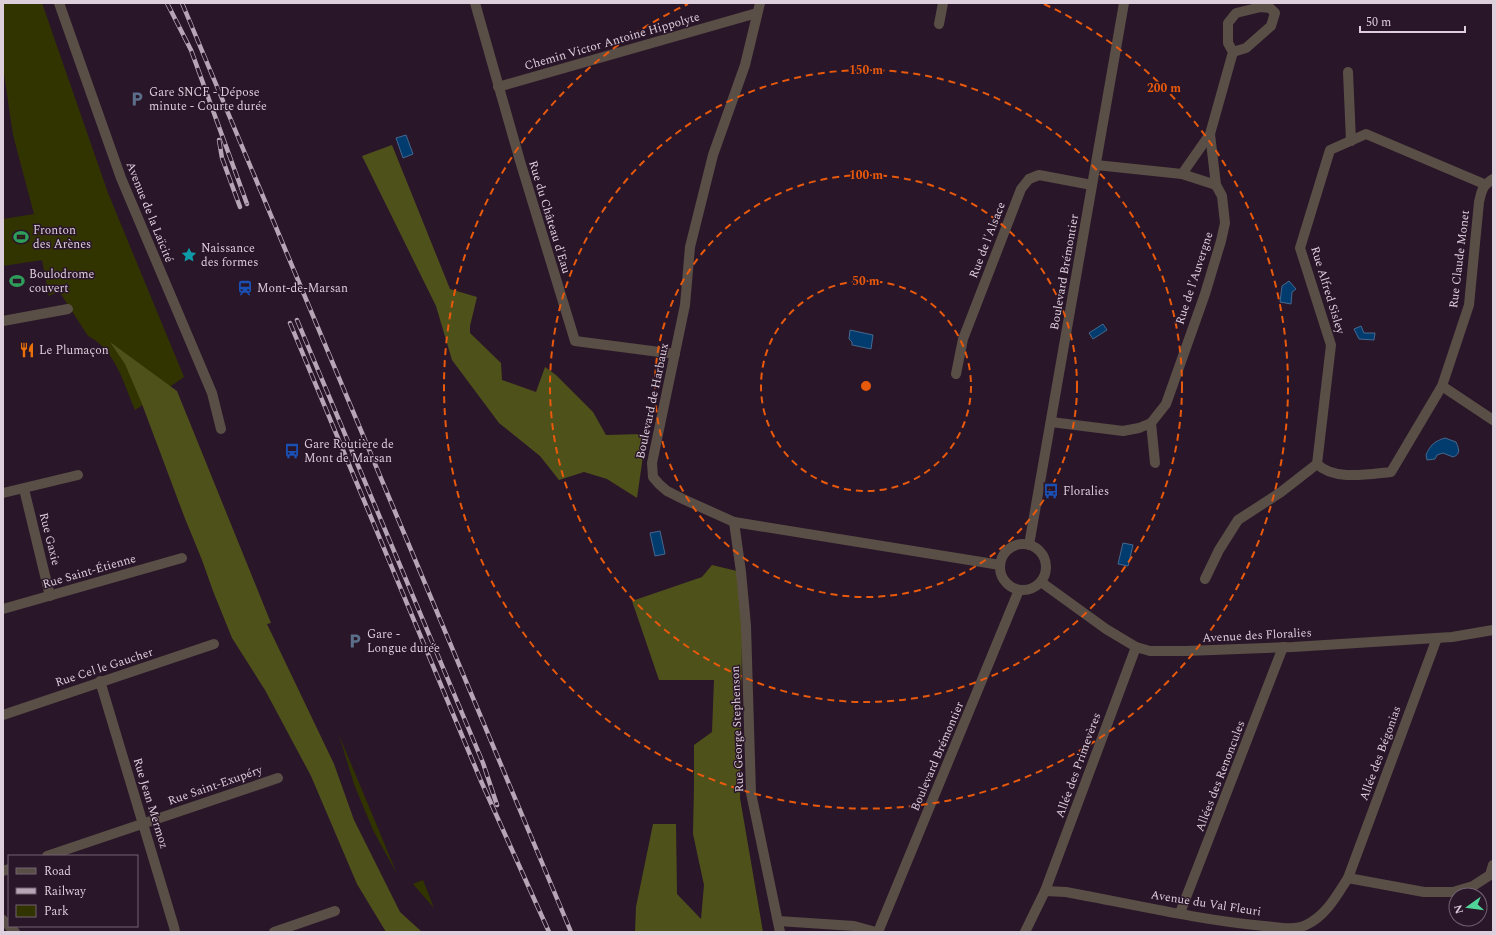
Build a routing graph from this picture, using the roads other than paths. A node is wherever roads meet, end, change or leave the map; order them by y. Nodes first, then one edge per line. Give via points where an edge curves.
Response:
1 (59, 3) edge
2 (475, 3) edge
3 (760, 3) edge
4 (943, 3) edge
5 (1124, 3) edge
6 (757, 13) junction
7 (939, 24) dead end
8 (1233, 52) junction
9 (1348, 72) dead end
10 (498, 87) junction
11 (1210, 134) junction
12 (1351, 141) junction
13 (1096, 165) junction
14 (1182, 174) junction
15 (1489, 182) edge
16 (1092, 185) junction
17 (1216, 185) junction
18 (68, 309) dead end
19 (3, 321) edge
20 (675, 354) junction
21 (956, 374) dead end
22 (1442, 386) junction
23 (1493, 420) edge
24 (1051, 422) junction
25 (1150, 423) junction
26 (221, 429) dead end
27 (1155, 463) dead end
28 (1317, 464) junction
29 (78, 475) dead end
30 (24, 489) junction
31 (3, 493) edge
32 (734, 522) junction
33 (1029, 545) junction
34 (182, 558) dead end
35 (1000, 565) junction
36 (1205, 579) dead end
37 (1041, 582) junction
38 (1019, 590) junction
39 (50, 596) junction
40 (3, 609) edge
41 (1493, 630) edge
42 (1437, 638) junction
43 (214, 644) dead end
44 (1136, 647) junction
45 (1283, 647) junction
46 (100, 681) junction
47 (3, 714) edge
48 (278, 778) dead end
49 (144, 823) junction
50 (50, 855) edge
51 (1493, 865) edge
52 (1348, 878) junction
53 (1046, 891) junction
54 (336, 911) dead end
55 (1180, 913) junction
56 (778, 921) junction
57 (175, 932) edge
58 (274, 932) edge
59 (780, 932) edge
60 (877, 932) edge
61 (1025, 932) edge

1 - 26 street, Avenue de la Laïcité via 121,178 212,393
2 - 10 street, Rue du Château d'Eau
3 - 6 street, Boulevard de Harbaux
4 - 7 street
5 - 13 street, Boulevard Brémontier
6 - 10 street, Chemin Victor Antoine Hippolyte
6 - 20 street, Boulevard de Harbaux via 745,65 713,155 690,246 685,305
8 - 8 street via 1228,43 1228,23 1236,13 1261,7 1270,8 1275,13 1271,26 1246,48
8 - 11 street
9 - 12 street
10 - 20 street, Rue du Château d'Eau via 575,341
11 - 14 street
11 - 17 street, Rue de l'Auvergne
12 - 15 street, Rue Alfred Sisley via 1366,134
12 - 28 street, Rue Alfred Sisley via 1330,150 1300,248 1331,345
13 - 14 street
13 - 16 street, Boulevard Brémontier
14 - 17 street
15 - 22 street, Rue Claude Monet via 1479,202 1469,305
16 - 21 street, Rue de l'Alsace via 1039,175 1029,179 1021,189 963,339
16 - 24 street, Boulevard Brémontier
17 - 25 street, Rue de l'Auvergne via 1222,196 1224,209 1225,223 1221,241 1166,404
18 - 19 street
20 - 32 street, Boulevard de Harbaux via 652,463 653,477 667,491
22 - 23 street
22 - 28 street, Rue Claude Monet via 1391,472 1349,476 1322,470
24 - 25 street via 1123,431
24 - 33 street, Boulevard Brémontier
25 - 27 street
28 - 36 street via 1281,492 1238,520
29 - 30 street
30 - 31 street
30 - 39 street, Rue Gaxie
32 - 35 street, Boulevard de Harbaux
32 - 56 street, Rue George Stephenson via 746,626 751,793
33 - 35 street via 1021,544 1007,550
33 - 37 street via 1036,548 1045,560 1045,575
34 - 39 street, Rue Saint-Étienne
35 - 38 street via 1000,572 1007,584
37 - 38 street via 1027,590
37 - 44 street, Avenue des Floralies via 1106,629
38 - 60 street, Boulevard Brémontier
39 - 40 street, Rue Saint-Étienne
41 - 42 street, Avenue des Floralies
42 - 45 street, Avenue des Floralies
42 - 52 street, Allée des Bégonias
43 - 46 street, Rue Cel le Gaucher
44 - 45 street, Avenue des Floralies via 1150,651 1186,652
44 - 53 street, Allée des Primevères
45 - 55 street, Allées des Renoncules
46 - 47 street, Rue Cel le Gaucher
46 - 49 street, Rue Jean Mermoz
48 - 49 street, Rue Saint-Exupéry
49 - 50 street, Rue Saint-Exupéry
49 - 57 street, Rue Jean Mermoz
51 - 52 street via 1490,875 1473,886 1453,892 1424,892
52 - 55 street, Avenue du Val Fleuri via 1328,909 1306,925 1292,928 1234,923
53 - 55 street, Avenue du Val Fleuri via 1066,892
53 - 61 street
54 - 58 street
56 - 59 street, Rue George Stephenson
56 - 60 street via 854,926

